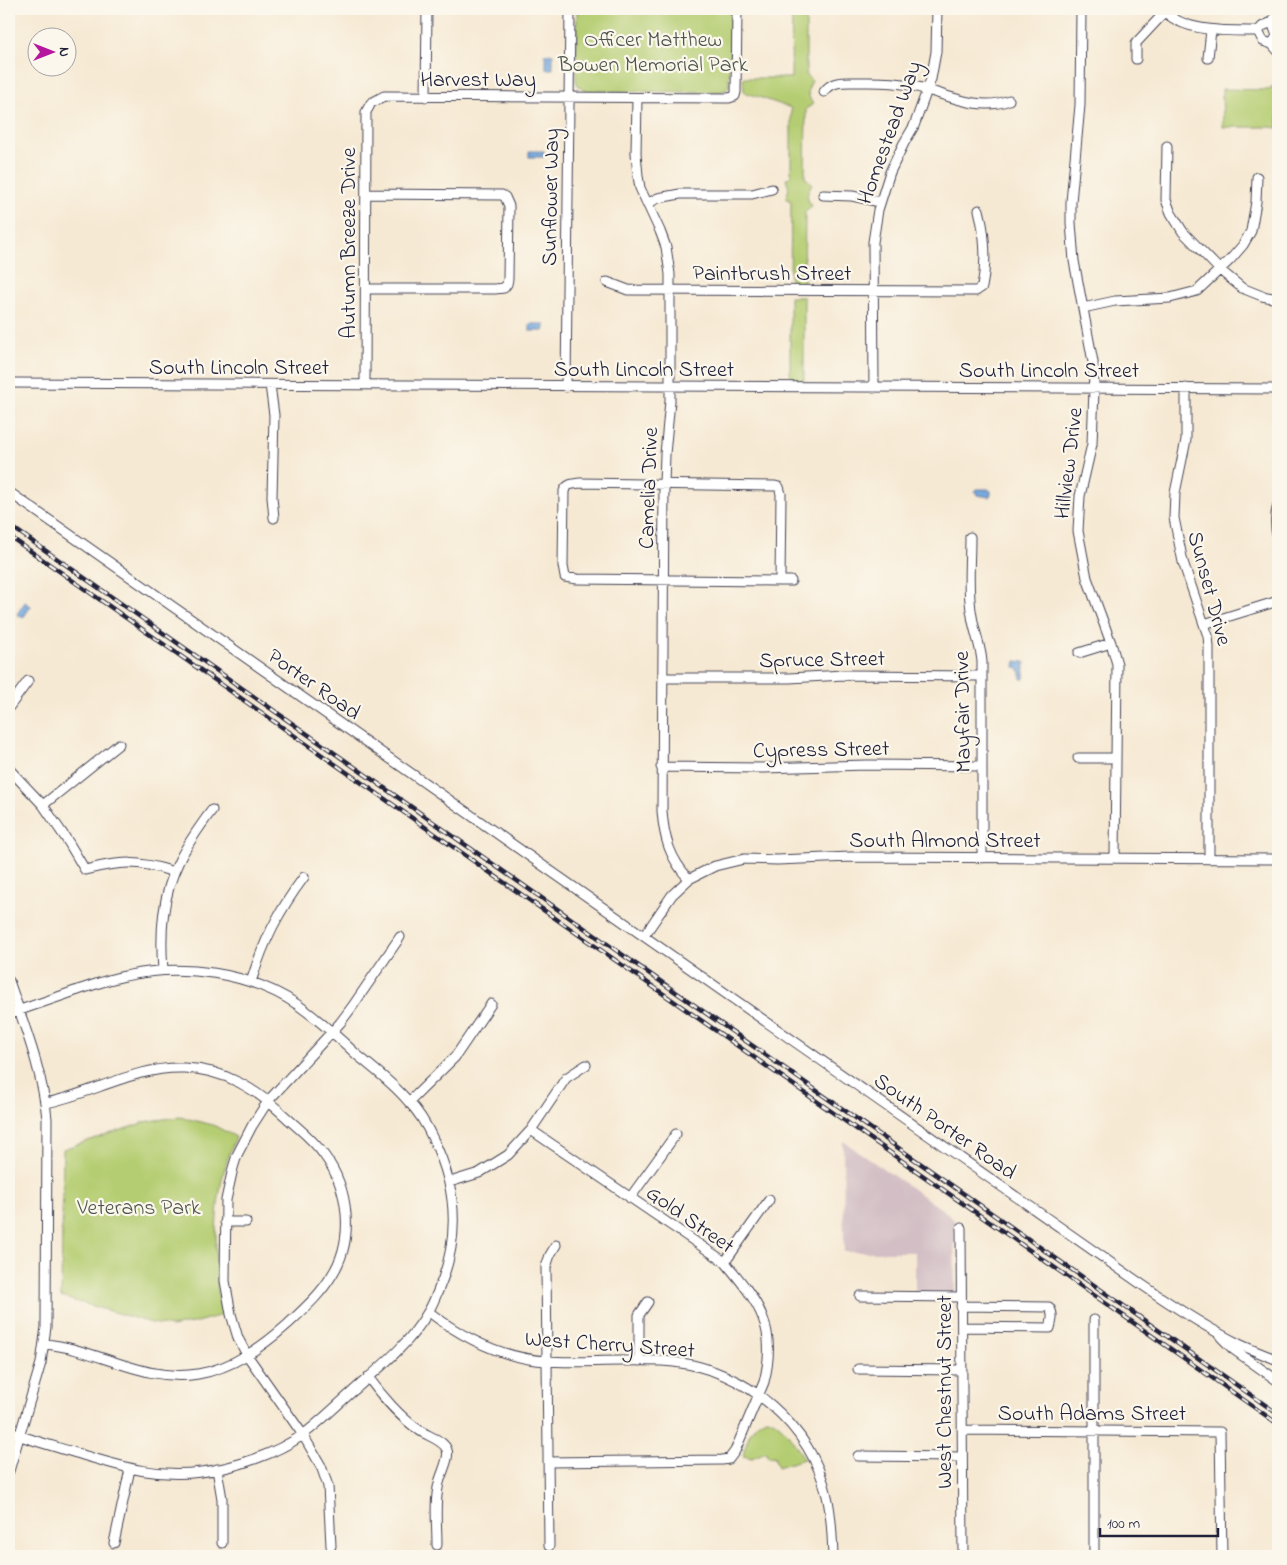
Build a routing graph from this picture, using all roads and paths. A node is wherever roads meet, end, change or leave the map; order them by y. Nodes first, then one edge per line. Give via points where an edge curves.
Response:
1 (426, 9) edge
2 (570, 9) edge
3 (736, 9) edge
4 (937, 9) edge
5 (1081, 9) edge
6 (1164, 10) edge
7 (1278, 13) edge
8 (1272, 22) junction
9 (1211, 30) junction
10 (1258, 31) junction
11 (1275, 48) edge
12 (1208, 58) dead end
13 (1136, 59) dead end
14 (928, 90) junction
15 (824, 92) dead end
16 (426, 97) junction
17 (569, 98) junction
18 (637, 98) junction
19 (1009, 100) dead end
20 (372, 103) joint
21 (1167, 146) dead end
22 (1257, 177) dead end
23 (772, 189) dead end
24 (366, 194) junction
25 (824, 195) dead end
26 (880, 202) junction
27 (647, 204) junction
28 (979, 210) dead end
29 (1220, 270) junction
30 (607, 282) dead end
31 (366, 289) junction
32 (670, 290) junction
33 (874, 292) junction
34 (1278, 299) edge
35 (1083, 308) junction
36 (9, 383) edge
37 (270, 385) junction
38 (365, 385) junction
39 (566, 387) junction
40 (670, 387) junction
41 (874, 388) junction
42 (1186, 388) junction
43 (1094, 389) junction
44 (1278, 389) edge
45 (664, 484) junction
46 (9, 492) edge
47 (1278, 505) edge
48 (274, 518) dead end
49 (970, 537) dead end
50 (1278, 543) edge
51 (664, 580) junction
52 (780, 581) junction
53 (791, 581) dead end
54 (1278, 601) edge
55 (1204, 624) junction
56 (1111, 643) junction
57 (1079, 653) dead end
58 (982, 676) junction
59 (663, 678) junction
60 (28, 681) dead end
61 (9, 708) edge
62 (119, 744) dead end
63 (1078, 758) dead end
64 (1116, 758) junction
65 (982, 766) junction
66 (661, 767) junction
67 (9, 770) edge
68 (43, 805) junction
69 (212, 810) dead end
70 (982, 858) junction
71 (1115, 858) junction
72 (1208, 859) junction
73 (1278, 859) edge
74 (174, 872) junction
75 (304, 877) dead end
76 (688, 879) junction
77 (600, 906) joint
78 (400, 936) dead end
79 (644, 936) junction
80 (163, 970) junction
81 (9, 980) edge
82 (251, 982) junction
83 (491, 1004) dead end
84 (19, 1010) junction
85 (9, 1014) edge
86 (331, 1031) junction
87 (586, 1065) dead end
88 (268, 1101) junction
89 (46, 1102) junction
90 (409, 1102) junction
91 (531, 1130) junction
92 (676, 1134) dead end
93 (450, 1182) junction
94 (630, 1198) junction
95 (769, 1200) dead end
96 (225, 1222) junction
97 (246, 1222) dead end
98 (961, 1228) dead end
99 (556, 1245) dead end
100 (725, 1262) junction
101 (860, 1296) dead end
102 (648, 1302) dead end
103 (961, 1302) junction
104 (429, 1312) junction
105 (1094, 1320) dead end
106 (962, 1327) junction
107 (1215, 1332) junction
108 (44, 1344) junction
109 (247, 1355) junction
110 (1278, 1360) edge
111 (546, 1361) junction
112 (639, 1361) junction
113 (858, 1369) dead end
114 (962, 1370) junction
115 (368, 1378) junction
116 (1278, 1381) edge
117 (759, 1395) junction
118 (962, 1430) junction
119 (1094, 1431) junction
120 (9, 1432) edge
121 (302, 1435) junction
122 (19, 1436) junction
123 (858, 1456) dead end
124 (962, 1457) junction
125 (548, 1462) junction
126 (130, 1469) junction
127 (218, 1470) junction
128 (9, 1471) edge
129 (114, 1543) dead end
130 (222, 1544) dead end
131 (437, 1545) dead end
132 (331, 1546) dead end
133 (548, 1546) dead end
134 (833, 1556) edge
135 (963, 1556) edge
136 (1094, 1556) edge
137 (1222, 1556) edge

1 - 16 street
2 - 17 street, Sunflower Way
3 - 18 street, Harvest Way via 735,96 721,99
4 - 14 street, Homestead Way via 936,52
5 - 35 street, Hillview Drive via 1080,105 1071,202 1074,261
6 - 9 street via 1175,19
6 - 13 street via 1136,43
7 - 8 street
8 - 10 street
8 - 11 street via 1277,36
9 - 10 street
9 - 12 street
10 - 11 street via 1263,41
14 - 15 street via 889,82 838,82
14 - 19 street via 976,103
14 - 26 street, Homestead Way via 890,172
16 - 17 street, Harvest Way
16 - 20 street, Harvest Way via 384,96
17 - 18 street, Harvest Way
17 - 39 street, Sunflower Way
18 - 27 street, Camelia Drive via 638,176
20 - 24 street, Autumn Breeze Drive via 366,112
21 - 29 street via 1166,200 1171,213 1182,232
22 - 29 street via 1251,230 1243,245
23 - 27 street via 752,194 674,195
24 - 31 street, Autumn Breeze Drive
24 - 31 street via 496,195 505,196 509,206 506,286 495,290
25 - 26 street
26 - 33 street, Homestead Way via 873,242
27 - 32 street, Camelia Drive via 666,247
28 - 33 street, Paintbrush Street via 984,235 983,280 979,290
29 - 34 street via 1242,288
29 - 35 street via 1197,291 1170,298 1115,301
30 - 32 street, Paintbrush Street via 628,290
31 - 38 street, Autumn Breeze Drive
32 - 33 street, Paintbrush Street
32 - 40 street, Camelia Drive
33 - 41 street, Homestead Way
35 - 43 street, Hillview Drive via 1093,362
36 - 37 street, South Lincoln Street
37 - 38 street, South Lincoln Street
37 - 48 street via 274,415
38 - 39 street, South Lincoln Street
39 - 40 street, South Lincoln Street
40 - 41 street, South Lincoln Street
40 - 45 street, Camelia Drive
41 - 43 street, South Lincoln Street
42 - 43 street, South Lincoln Street
42 - 44 street, South Lincoln Street
42 - 55 street, Sunset Drive via 1186,440 1175,493 1174,518 1183,562
43 - 56 street, Hillview Drive via 1092,444 1080,496 1078,530 1087,578
45 - 51 street, Camelia Drive
45 - 51 street via 572,484 566,486 563,498 565,577
45 - 52 street via 779,487
46 - 77 street, Porter Road
47 - 50 street
49 - 58 street, Mayfair Drive via 970,602 981,648
51 - 52 street
51 - 59 street, Camelia Drive
52 - 53 street
54 - 55 street
55 - 72 street, Sunset Drive via 1210,663
56 - 57 street
56 - 64 street, Hillview Drive via 1117,664
58 - 59 street, Spruce Street
58 - 65 street, Mayfair Drive
59 - 66 street, Camelia Drive
60 - 61 street
62 - 68 street
63 - 64 street
64 - 71 street, Hillview Drive
65 - 66 street, Cypress Street
65 - 70 street, Mayfair Drive
66 - 76 street, Camelia Drive via 665,837 674,861
67 - 68 street
68 - 74 street via 85,870 127,862
69 - 74 street
70 - 71 street, South Almond Street
70 - 76 street, South Almond Street via 744,859 716,866
71 - 72 street, South Almond Street
72 - 73 street, South Almond Street
74 - 80 street via 162,920
75 - 82 street via 278,914
76 - 79 street, South Almond Street via 672,895
77 - 79 street, South Porter Road
78 - 86 street via 352,1007
79 - 107 street, South Porter Road via 1172,1306
80 - 82 street via 207,972
80 - 84 street via 123,976
81 - 84 street
82 - 86 street via 297,1005
83 - 90 street via 455,1057
84 - 85 street
84 - 89 street
86 - 88 street
86 - 90 street
87 - 91 street via 566,1078
88 - 89 street via 230,1077 183,1068 143,1073
88 - 96 street via 244,1140 235,1162 226,1200
88 - 109 street via 310,1137 337,1175 344,1196 345,1238 341,1257 320,1292 270,1340
89 - 108 street
90 - 93 street via 426,1125
91 - 93 street via 508,1155 479,1173
91 - 94 street, Gold Street
92 - 94 street
93 - 104 street via 454,1210 451,1250
94 - 100 street, Gold Street
95 - 100 street
96 - 97 street
96 - 109 street via 226,1291 238,1338
98 - 103 street, West Chestnut Street
99 - 111 street via 546,1267
100 - 117 street, Gold Street via 763,1316 769,1344 767,1371
101 - 103 street
102 - 112 street via 639,1315
103 - 106 street, West Chestnut Street
103 - 106 street via 1049,1307 1052,1311 1050,1328
104 - 111 street, West Cherry Street via 492,1349
104 - 115 street via 404,1344
105 - 119 street
106 - 114 street, West Chestnut Street
107 - 110 street, South Porter Road
107 - 116 street via 1233,1350
108 - 109 street via 59,1345 145,1372 165,1375 209,1372
108 - 122 street
109 - 121 street
111 - 112 street, West Cherry Street
111 - 125 street
112 - 117 street, West Cherry Street via 701,1367
113 - 114 street
114 - 118 street, West Chestnut Street
115 - 121 street
115 - 131 street via 418,1430 447,1448 448,1456 438,1485
117 - 125 street, Gold Street via 729,1459
117 - 134 street, West Cherry Street via 795,1430 819,1471 827,1496
118 - 119 street, South Adams Street
118 - 124 street, West Chestnut Street
119 - 136 street
119 - 137 street, South Adams Street via 1220,1432
120 - 122 street
121 - 127 street via 266,1454
121 - 132 street via 321,1466 328,1486
122 - 126 street
122 - 128 street
123 - 124 street
124 - 135 street, West Chestnut Street
125 - 133 street
126 - 127 street via 179,1474
126 - 129 street
127 - 130 street

